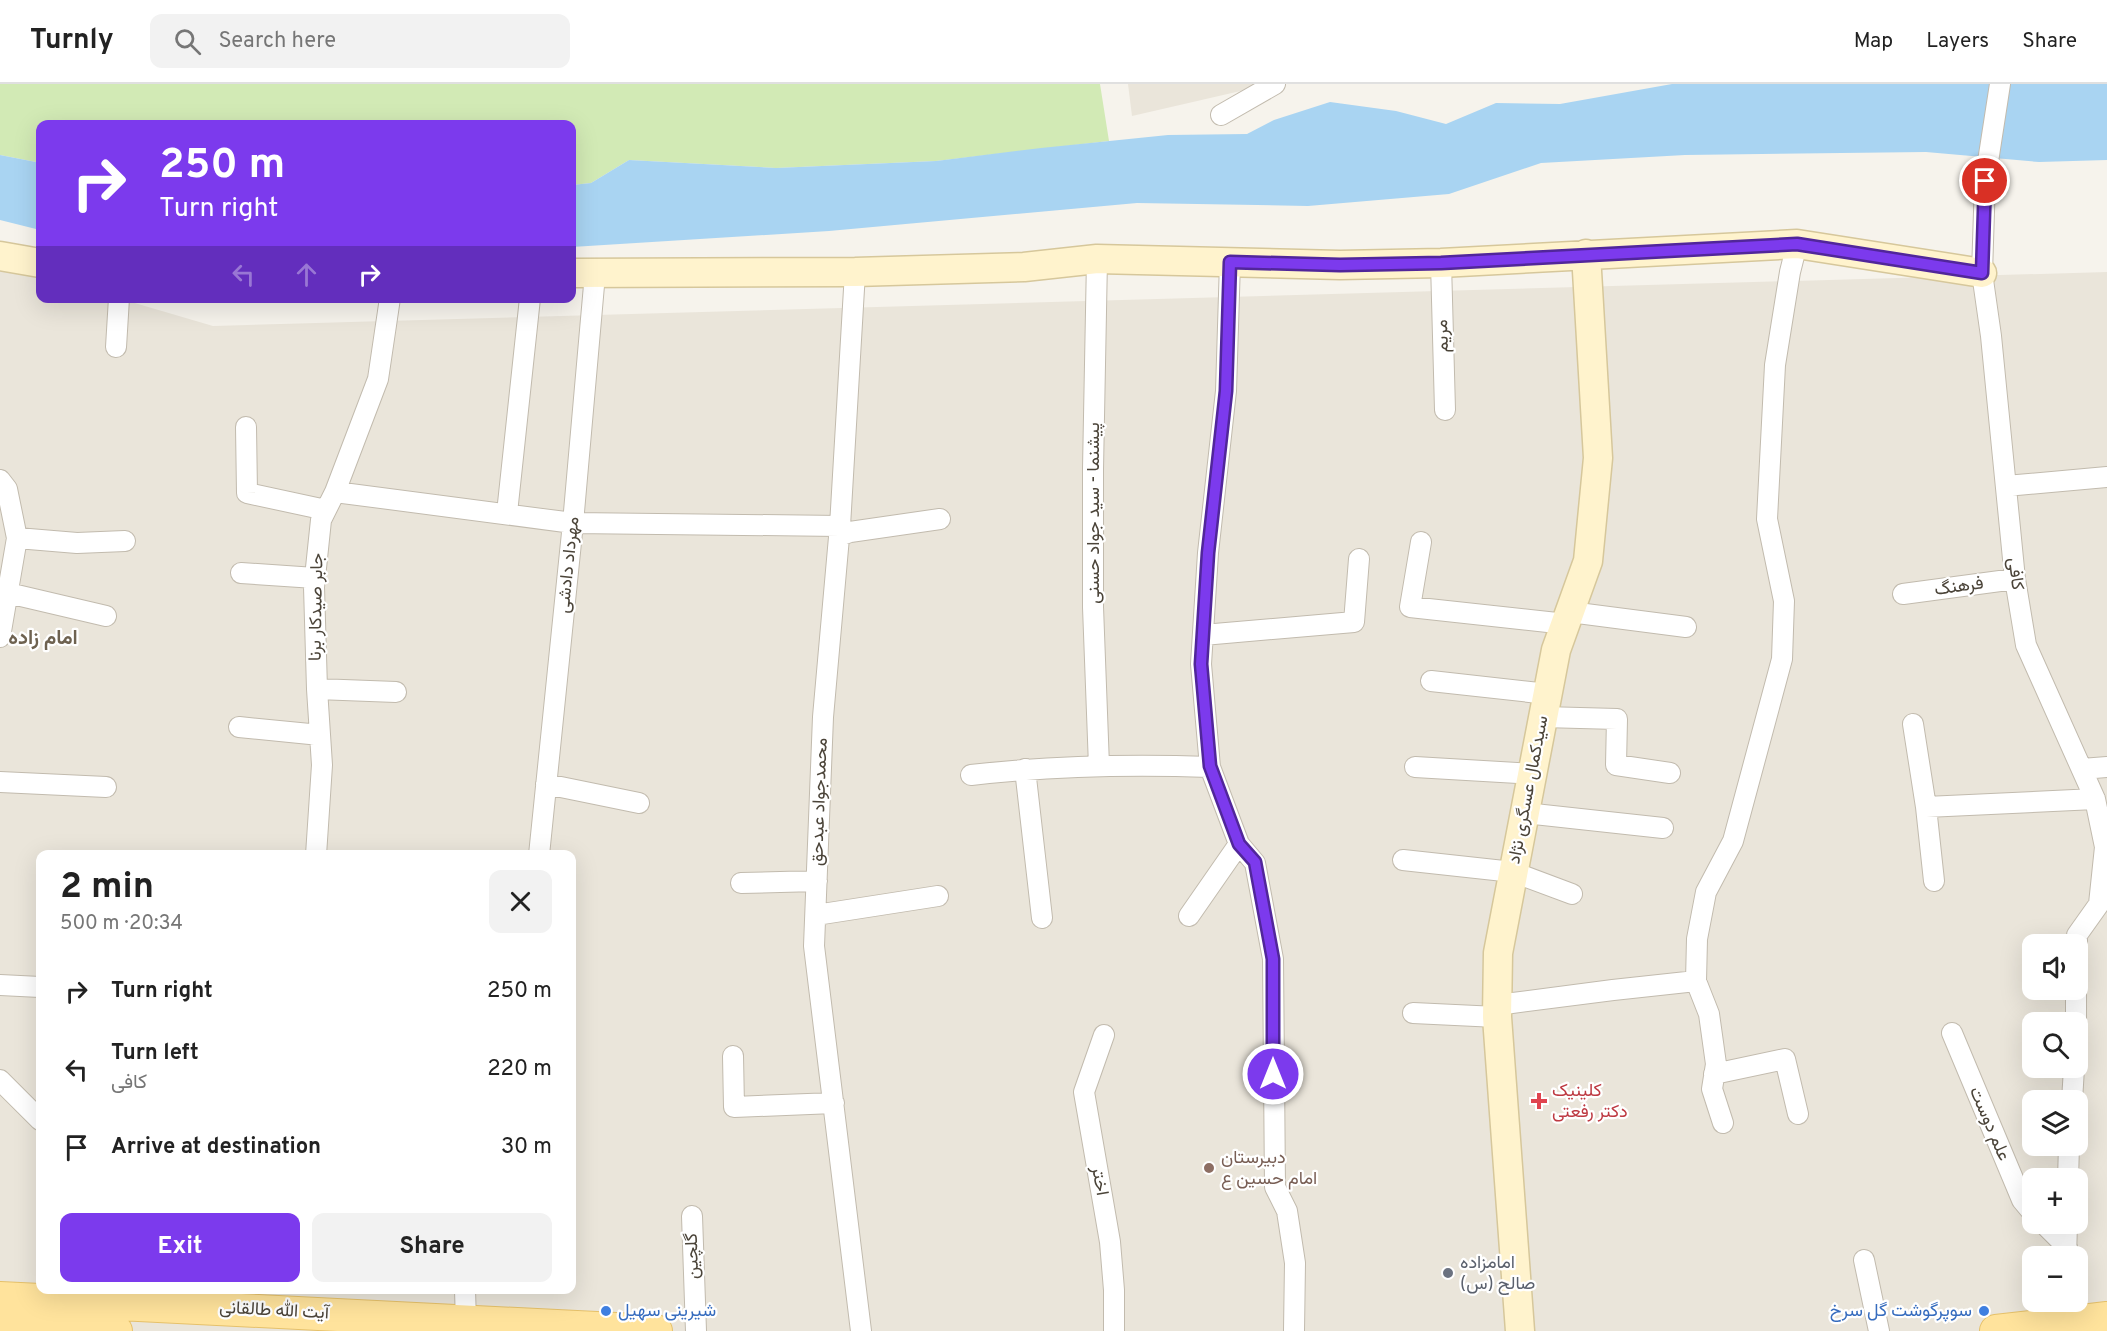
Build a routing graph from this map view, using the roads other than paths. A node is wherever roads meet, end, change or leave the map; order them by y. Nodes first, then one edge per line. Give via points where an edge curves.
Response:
1 (1275, 84) edge
2 (2000, 84) edge
3 (1221, 116) dead end
4 (1797, 244) junction
5 (1586, 254) junction
6 (0, 256) edge
7 (1097, 259) junction
8 (36, 261) edge
9 (1230, 262) junction
10 (1441, 263) junction
11 (855, 272) junction
12 (1982, 273) junction
13 (583, 274) edge
14 (119, 303) edge
15 (389, 303) edge
16 (529, 303) edge
17 (116, 347) dead end
18 (1445, 410) dead end
19 (246, 427) dead end
20 (2107, 477) edge
21 (0, 480) edge
22 (2006, 486) junction
23 (331, 501) junction
24 (507, 513) junction
25 (940, 519) dead end
26 (573, 523) junction
27 (840, 531) junction
28 (17, 538) junction
29 (124, 541) dead end
30 (1421, 542) dead end
31 (1359, 559) dead end
32 (241, 573) dead end
33 (315, 578) junction
34 (2015, 579) junction
35 (8, 593) junction
36 (1904, 594) dead end
37 (106, 616) dead end
38 (1568, 618) junction
39 (1686, 627) dead end
40 (1203, 635) junction
41 (0, 637) edge
42 (1431, 681) dead end
43 (316, 689) junction
44 (396, 692) dead end
45 (1546, 705) junction
46 (1913, 724) dead end
47 (239, 727) dead end
48 (320, 735) junction
49 (1099, 766) junction
50 (1210, 766) junction
51 (1415, 767) dead end
52 (2107, 767) edge
53 (1025, 769) junction
54 (2082, 769) junction
55 (1670, 773) dead end
56 (1533, 774) junction
57 (971, 775) dead end
58 (0, 782) edge
59 (546, 784) junction
60 (106, 787) dead end
61 (2095, 799) junction
62 (639, 803) dead end
63 (1926, 807) junction
64 (1525, 813) junction
65 (1663, 828) dead end
66 (1239, 844) junction
67 (2106, 847) edge
68 (316, 850) edge
69 (539, 850) edge
70 (1403, 860) dead end
71 (1514, 872) junction
72 (817, 880) junction
73 (1934, 881) dead end
74 (741, 883) dead end
75 (1572, 894) dead end
76 (938, 896) dead end
77 (816, 915) junction
78 (1189, 916) dead end
79 (1042, 918) dead end
80 (2078, 934) edge
81 (1696, 981) junction
82 (0, 984) edge
83 (36, 987) edge
84 (1497, 1011) junction
85 (1413, 1013) dead end
86 (1952, 1033) dead end
87 (1104, 1035) dead end
88 (733, 1056) dead end
89 (1714, 1074) junction
90 (0, 1080) edge
91 (834, 1103) junction
92 (1798, 1114) dead end
93 (36, 1116) edge
94 (1723, 1124) dead end
95 (2022, 1200) edge
96 (692, 1216) dead end
97 (2052, 1234) edge
98 (2061, 1246) edge
99 (1864, 1260) dead end
100 (467, 1294) edge
101 (268, 1300) edge
102 (118, 1308) edge
103 (2065, 1313) edge
104 (2107, 1318) edge
105 (1, 1320) edge
106 (485, 1325) edge
107 (77, 1330) edge
108 (656, 1331) edge
109 (696, 1331) edge
110 (861, 1331) edge
111 (1114, 1331) edge
112 (1294, 1331) edge
113 (1520, 1331) edge
114 (1879, 1331) edge
115 (1996, 1331) edge

1 - 3 street
2 - 12 street, کافی via 1985,181
4 - 5 street
4 - 12 street
4 - 81 street via 1774,365 1767,519 1784,601 1782,659 1733,841 1706,892 1697,939
5 - 10 street
5 - 38 street, سیدکمال عسگری نژاد via 1598,458 1588,561
6 - 8 street
7 - 9 street
7 - 11 street via 1024,267
7 - 49 street, پیشنما - سید جواد حسنی via 1093,606
9 - 10 street
9 - 40 street via 1226,391
10 - 18 street, مریم
11 - 13 street
11 - 27 street, محمدجواد عبدحق
12 - 22 street, کافی
13 - 26 street, مهرداد دادشی
14 - 17 street
15 - 23 street, جابر صیدکار برنا via 378,378
16 - 24 street
19 - 23 street via 247,493
20 - 22 street
21 - 28 street via 7,489
22 - 34 street, کافی
23 - 24 street
23 - 33 street, جابر صیدکار برنا via 321,520
24 - 26 street
25 - 27 street
26 - 27 street
26 - 59 street, مهرداد دادشی
27 - 72 street, محمدجواد عبدحق via 823,717
28 - 29 street via 77,543
28 - 35 street
30 - 38 street via 1410,607
31 - 40 street via 1354,622
32 - 33 street
33 - 43 street, جابر صیدکار برنا
34 - 36 street, فرهنگ
34 - 54 street, کافی via 2026,645
35 - 37 street
35 - 41 street
38 - 39 street
38 - 45 street, سیدکمال عسگری نژاد via 1556,650
40 - 50 street via 1201,664
42 - 45 street
43 - 44 street
43 - 48 street, جابر صیدکار برنا
45 - 55 street via 1617,719 1616,765
45 - 56 street, سیدکمال عسگری نژاد
46 - 63 street
47 - 48 street
48 - 68 street, جابر صیدکار برنا
49 - 50 street
49 - 53 street
50 - 66 street
51 - 56 street
52 - 54 street
53 - 57 street
53 - 79 street
54 - 61 street, کافی
56 - 64 street, سیدکمال عسگری نژاد
58 - 60 street
59 - 62 street
59 - 69 street, مهرداد دادشی
61 - 63 street
61 - 67 street, کافی
63 - 73 street
64 - 65 street
64 - 71 street, سیدکمال عسگری نژاد
66 - 78 street
66 - 112 street via 1255,862 1273,959 1275,1187 1287,1211 1295,1263
67 - 80 street, کافی via 2099,904
70 - 71 street
71 - 75 street
71 - 84 street, سیدکمال عسگری نژاد via 1498,953
72 - 74 street
72 - 77 street, محمدجواد عبدحق
76 - 77 street
77 - 91 street, محمدجواد عبدحق via 814,946
81 - 84 street via 1613,990
81 - 89 street via 1709,1014
82 - 83 street
84 - 85 street
84 - 113 street, سیدکمال عسگری نژاد
86 - 95 street, علم دوست
87 - 111 street, اختر via 1084,1092 1110,1242
88 - 91 street via 734,1107
89 - 92 street via 1785,1059
89 - 94 street via 1712,1089
90 - 93 street
91 - 110 street, محمدجواد عبدحق
96 - 109 street, گلچین
97 - 98 street
99 - 114 street
100 - 106 street
101 - 102 main road, آیت الله طالقانی
101 - 106 main road, آیت الله طالقانی
102 - 105 main road, آیت الله طالقانی
102 - 107 main road, آیت الله طالقانی
103 - 104 main road
103 - 115 main road
105 - 107 main road, آیت الله طالقانی
106 - 108 main road, آیت الله طالقانی

